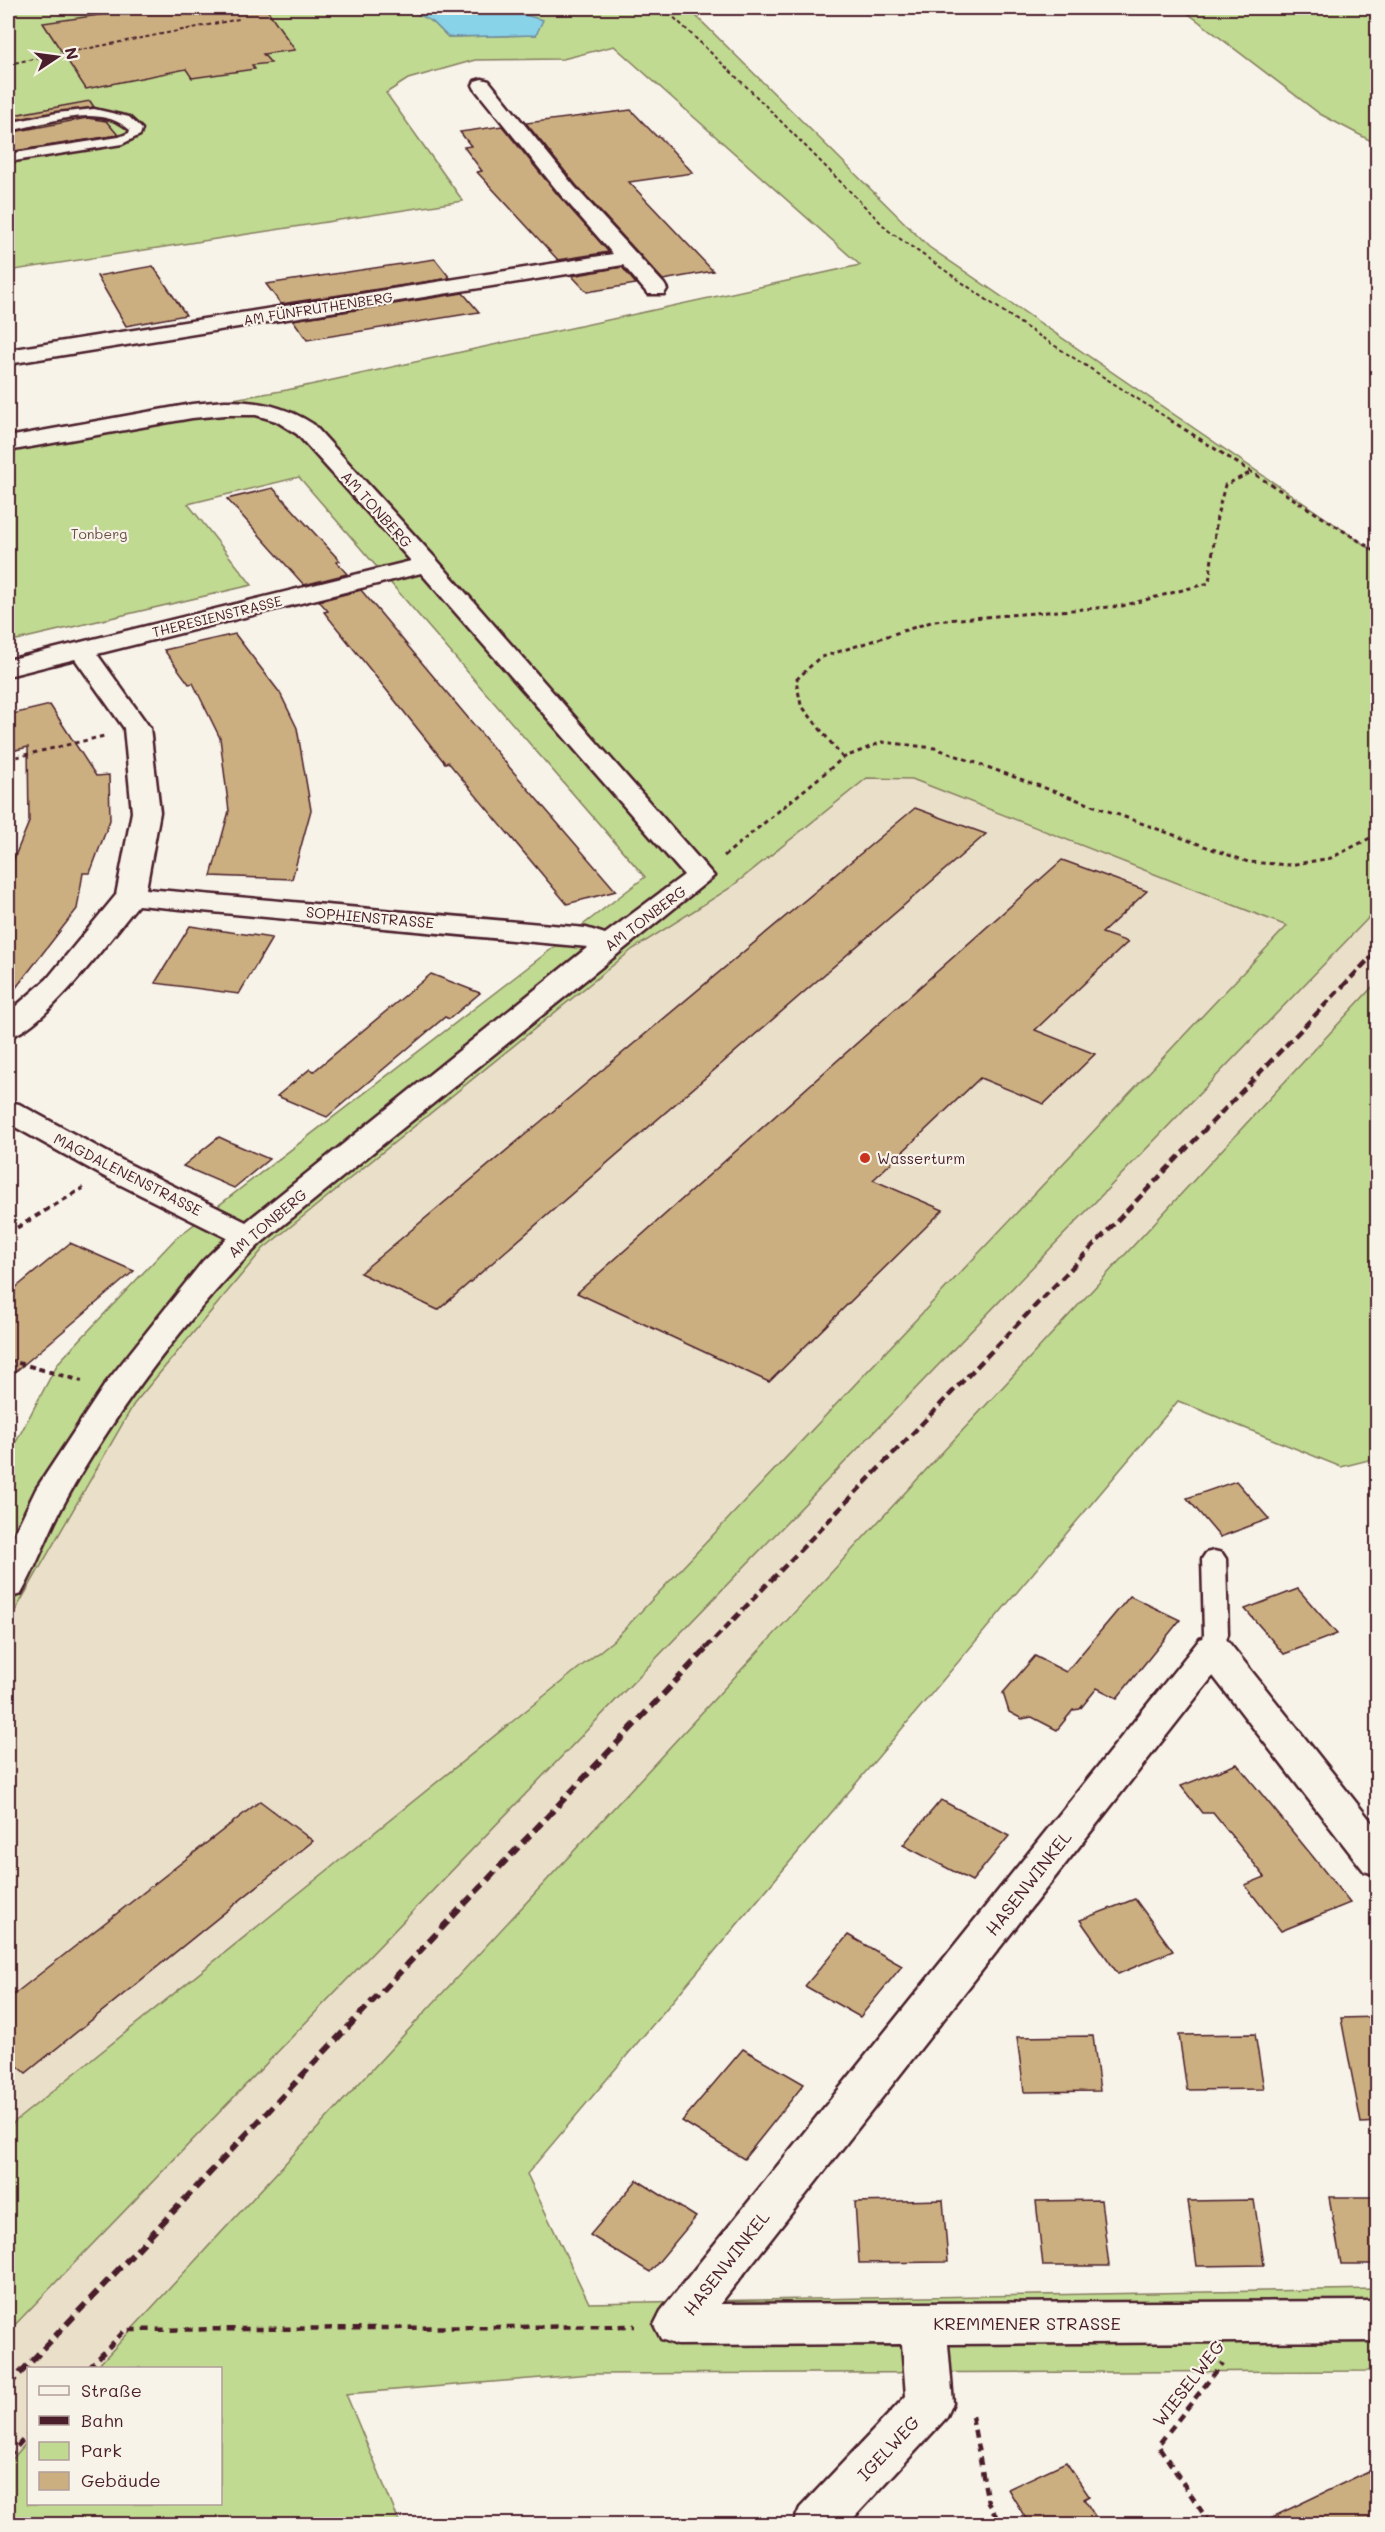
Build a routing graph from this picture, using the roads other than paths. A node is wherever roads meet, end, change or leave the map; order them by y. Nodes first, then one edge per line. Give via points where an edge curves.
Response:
1 (482, 85) dead end
2 (8, 127) edge
3 (8, 158) edge
4 (629, 258) junction
5 (657, 289) dead end
6 (8, 357) edge
7 (8, 444) edge
8 (427, 564) junction
9 (81, 649) junction
10 (8, 668) edge
11 (130, 896) junction
12 (609, 945) junction
13 (8, 1028) edge
14 (8, 1111) edge
15 (249, 1236) junction
16 (1214, 1559) dead end
17 (8, 1585) edge
18 (1213, 1649) junction
19 (1377, 1860) edge
20 (1377, 2321) edge
21 (923, 2324) junction
22 (677, 2325) joint
23 (817, 2524) edge

1 - 4 street via 567,190
2 - 3 lane via 90,113 122,116 136,129 134,135 122,140
4 - 5 street
4 - 6 street, AM FÜNFRUTHENBERG
7 - 8 street, AM TONBERG via 192,411 257,408 284,416 305,429
8 - 9 street, THERESIENSTRASSE
8 - 12 street, AM TONBERG via 700,876
9 - 10 street, THERESIENSTRASSE
9 - 11 street via 137,728 146,812
11 - 12 street, SOPHIENSTRASSE via 586,937
11 - 13 street via 57,986
12 - 15 street, AM TONBERG
14 - 15 street, MAGDALENENSTRASSE
15 - 17 street, AM TONBERG via 214,1269 118,1391 49,1498
16 - 18 lane
18 - 19 street
18 - 22 street, HASENWINKEL
20 - 21 street, KREMMENER STRASSE
21 - 22 street, KREMMENER STRASSE
21 - 23 street, IGELWEG via 930,2403

